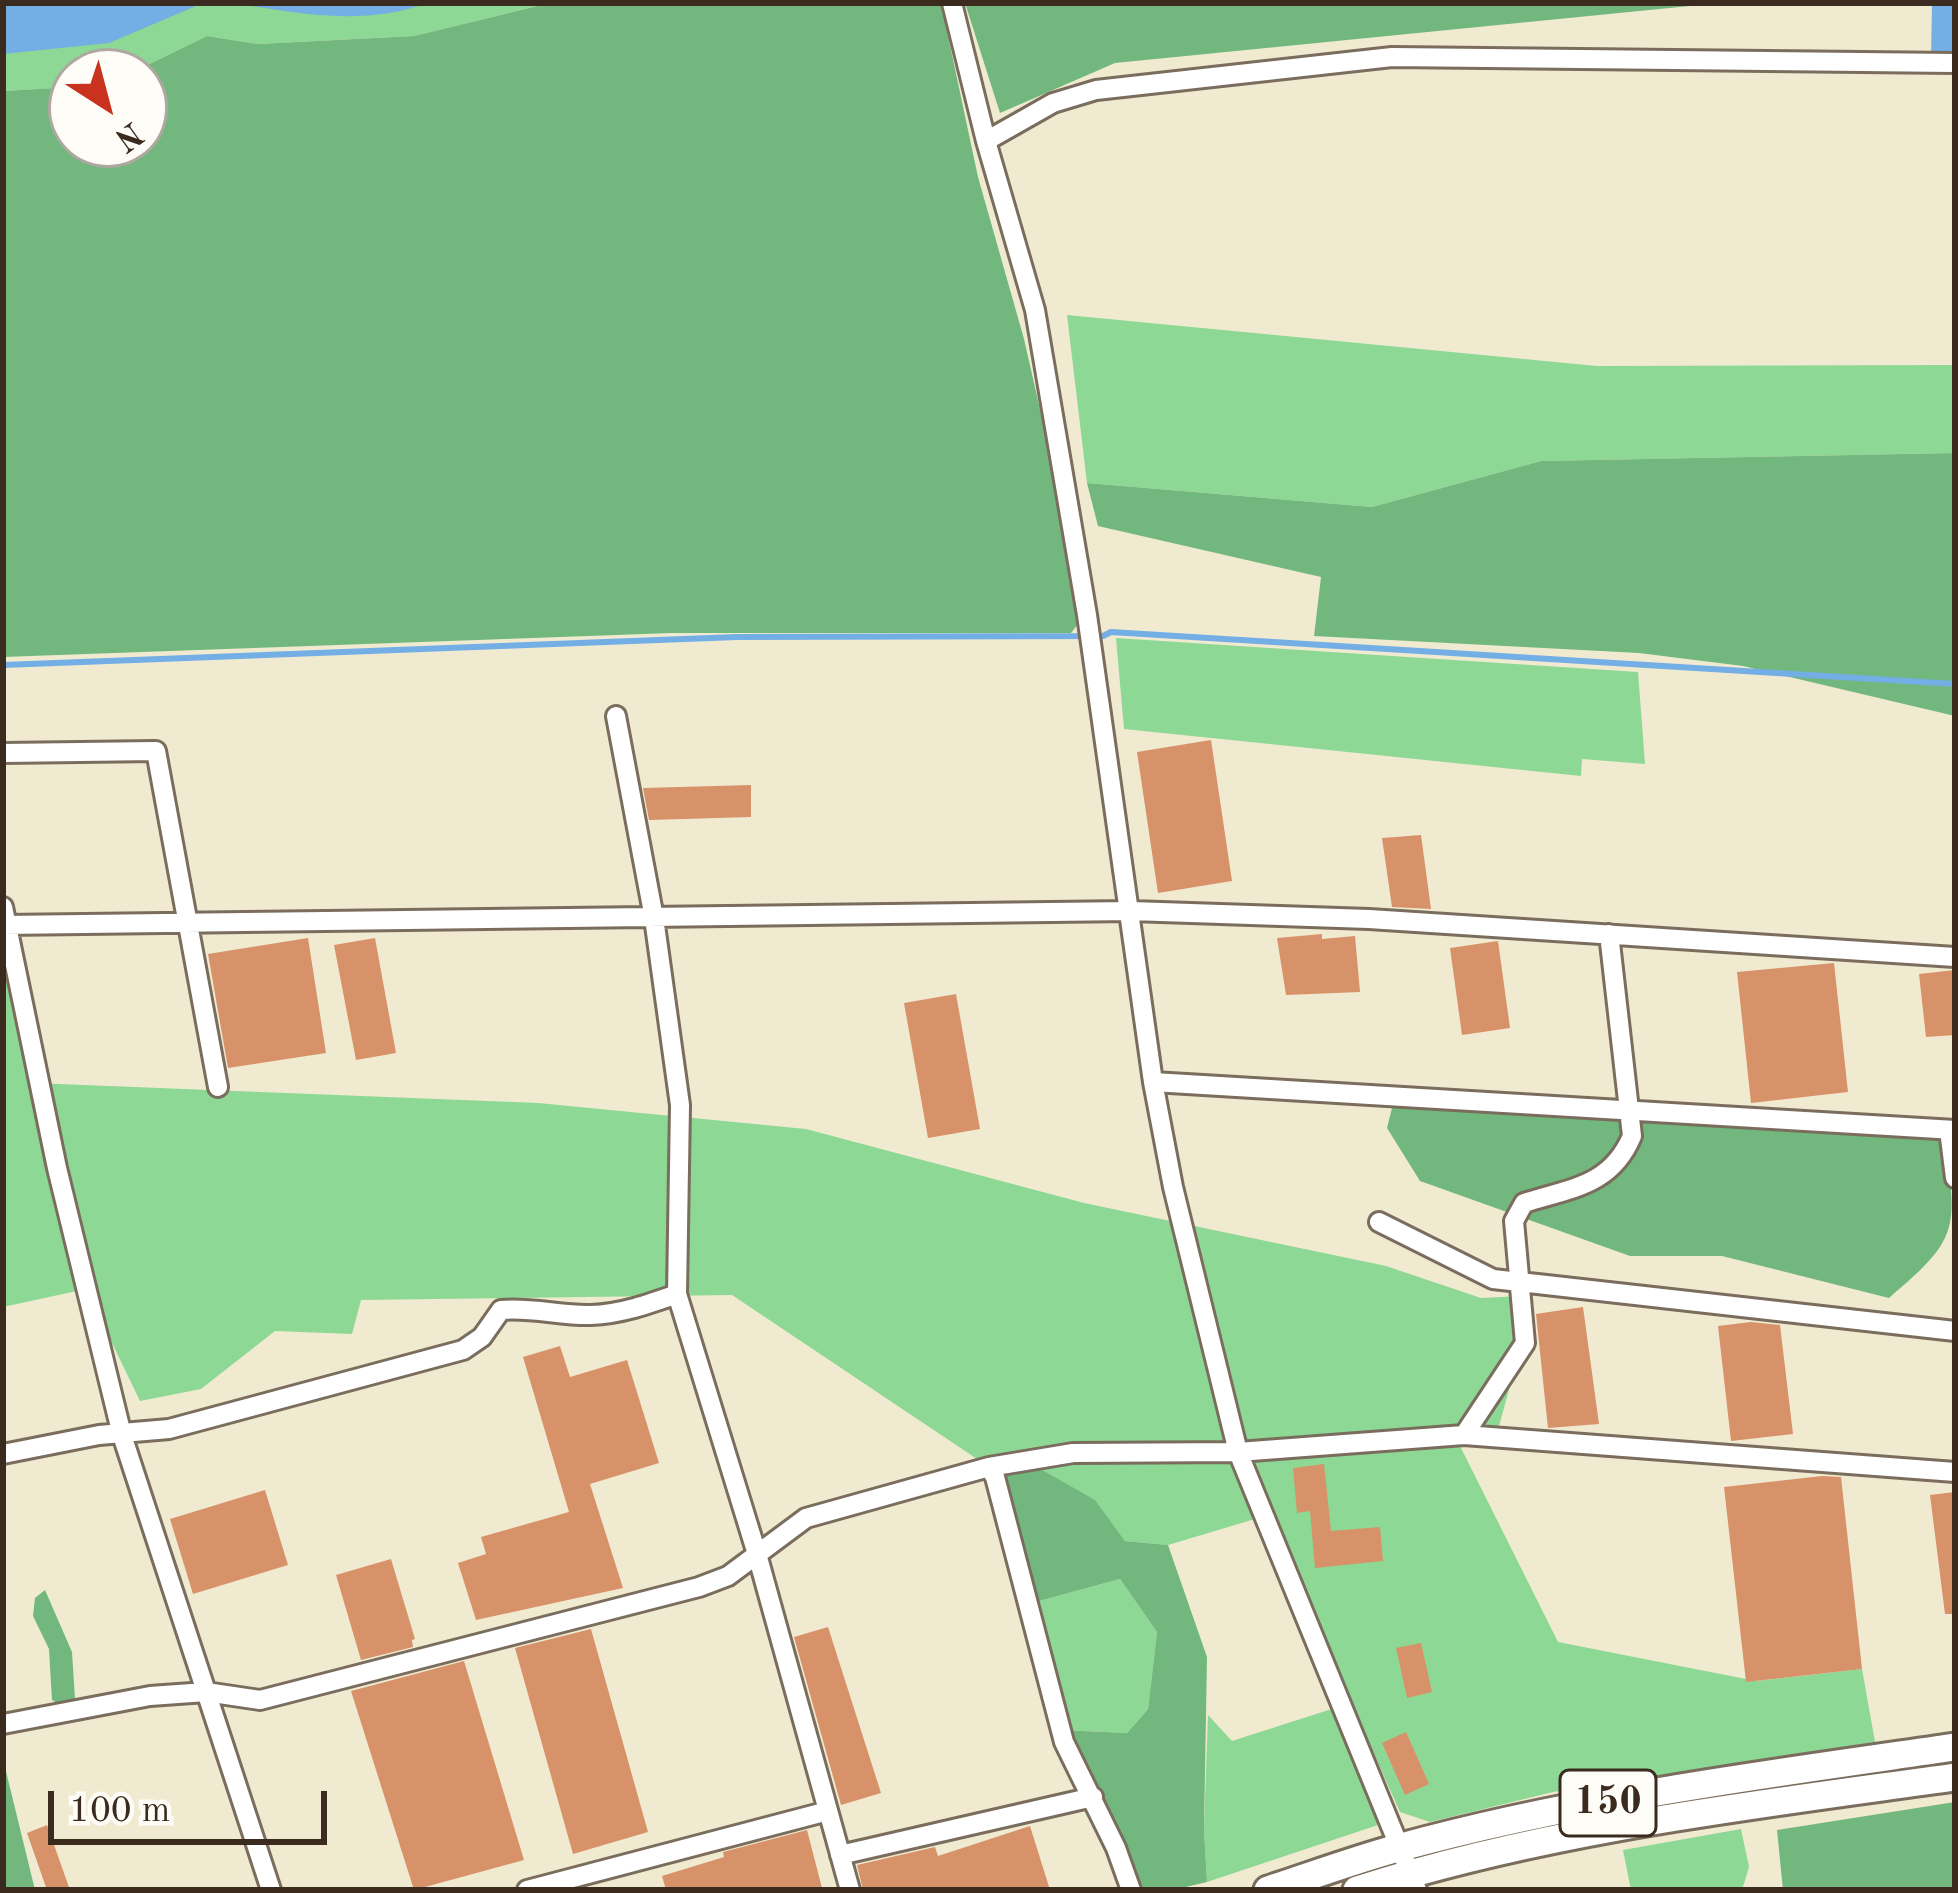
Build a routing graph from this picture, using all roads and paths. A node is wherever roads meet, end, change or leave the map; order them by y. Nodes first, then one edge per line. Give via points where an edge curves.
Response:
1 (952, 3) edge
2 (1955, 63) edge
3 (986, 141) junction
4 (616, 716) dead end
5 (3, 753) edge
6 (1131, 911) junction
7 (654, 918) junction
8 (4, 919) edge
9 (187, 923) junction
10 (1609, 934) junction
11 (1955, 957) edge
12 (1153, 1082) junction
13 (218, 1087) dead end
14 (1629, 1110) junction
15 (1952, 1130) edge
16 (1955, 1178) edge
17 (1379, 1222) dead end
18 (1521, 1284) junction
19 (677, 1294) junction
20 (1955, 1330) edge
21 (122, 1435) junction
22 (1464, 1435) junction
23 (1238, 1452) junction
24 (3, 1454) edge
25 (989, 1468) junction
26 (1955, 1472) edge
27 (757, 1554) junction
28 (206, 1692) junction
29 (3, 1724) edge
30 (1955, 1747) edge
31 (1955, 1777) edge
32 (1093, 1797) junction
33 (828, 1810) junction
34 (840, 1855) junction
35 (1408, 1870) edge
36 (271, 1890) edge
37 (527, 1890) edge
38 (850, 1890) edge
39 (1131, 1890) edge
40 (1268, 1890) edge
41 (1357, 1890) edge

1 - 3 street
2 - 3 street via 1392,57 1096,90
3 - 6 street via 1035,310
4 - 7 street
5 - 9 street via 156,751
6 - 7 street
6 - 10 street
6 - 12 street
7 - 9 street
7 - 19 street via 680,1105
8 - 9 street
8 - 21 street
9 - 13 street
10 - 11 street
10 - 14 street
12 - 14 street
12 - 23 street
14 - 15 street
14 - 18 street via 1632,1136 1602,1178 1524,1203 1514,1221
15 - 16 street
17 - 18 street via 1493,1279
18 - 20 street
18 - 22 street via 1526,1343
19 - 21 street via 588,1316 501,1310 463,1350
19 - 27 street
21 - 24 street
21 - 28 street
22 - 23 street
22 - 26 street
23 - 25 street via 1073,1453
23 - 35 street
25 - 27 street via 806,1518
25 - 32 street via 1064,1742
27 - 28 street via 699,1587 260,1700
27 - 33 street
28 - 29 street
28 - 36 street
30 - 35 highway, 150 via 1577,1809
31 - 35 highway, 150
32 - 34 street
32 - 39 street
33 - 34 street
33 - 37 street
34 - 38 street
35 - 40 highway, 150
35 - 41 highway, 150

